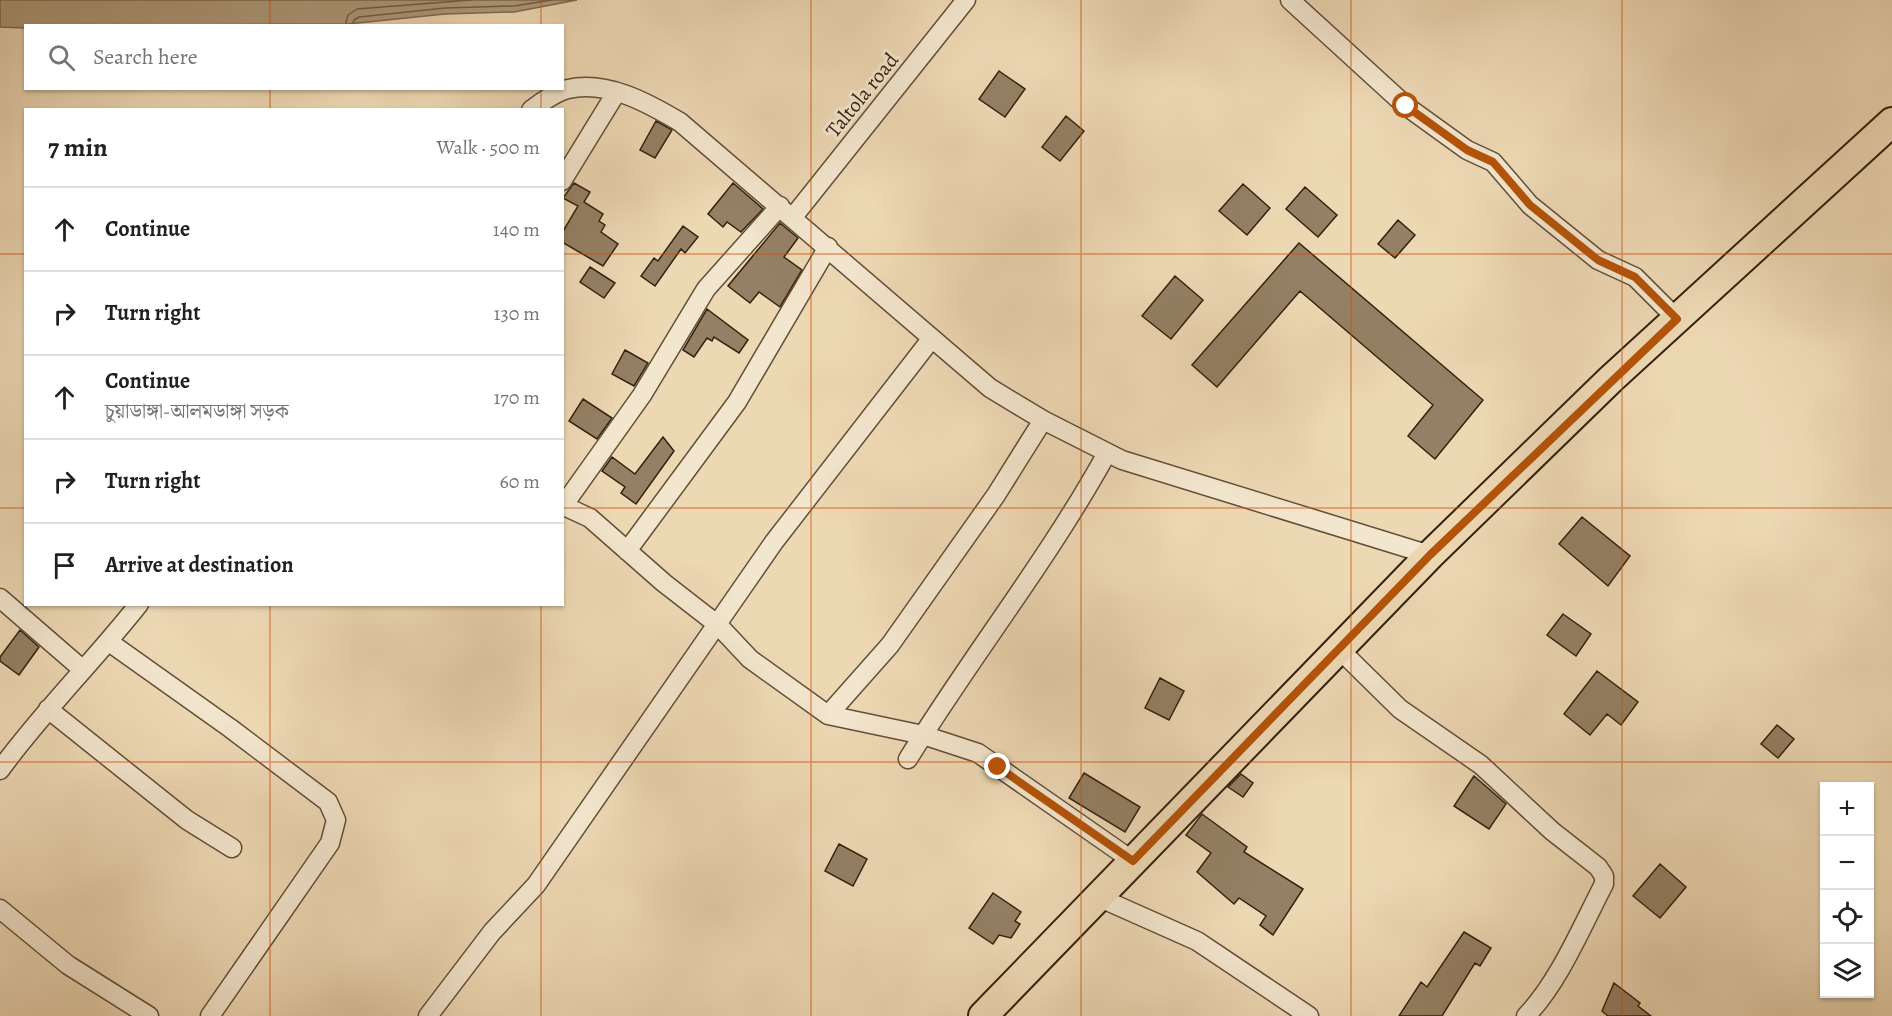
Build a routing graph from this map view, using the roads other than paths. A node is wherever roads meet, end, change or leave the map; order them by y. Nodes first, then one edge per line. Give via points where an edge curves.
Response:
1 (966, 0) edge
2 (1290, 0) edge
3 (616, 93) junction
4 (534, 108) edge
5 (1892, 122) edge
6 (564, 178) edge
7 (786, 212) junction
8 (828, 247) junction
9 (1677, 319) junction
10 (932, 338) junction
11 (1043, 420) junction
12 (1107, 453) junction
13 (564, 505) edge
14 (564, 506) edge
15 (627, 551) junction
16 (1430, 555) junction
17 (0, 598) edge
18 (137, 606) edge
19 (718, 625) junction
20 (109, 642) junction
21 (1339, 649) junction
22 (82, 669) junction
23 (48, 709) junction
24 (828, 715) junction
25 (923, 735) junction
26 (908, 759) dead end
27 (0, 770) edge
28 (232, 848) dead end
29 (1133, 861) junction
30 (1098, 897) junction
31 (0, 909) edge
32 (149, 1016) edge
33 (210, 1016) edge
34 (428, 1016) edge
35 (983, 1016) edge
36 (1309, 1016) edge
37 (1526, 1016) edge

1 - 7 street, Taltola road
2 - 9 street via 1406,106 1467,150 1493,162 1530,205 1598,260 1635,277
3 - 4 street via 594,88 568,89
3 - 6 street
3 - 7 street via 643,100 680,122
5 - 9 main road
7 - 8 street
7 - 13 street, Taltola road via 706,289 642,395
8 - 10 street
8 - 15 street via 737,402
9 - 16 main road
10 - 11 street via 990,388
10 - 19 street via 804,501
11 - 12 street
11 - 24 street via 996,495 890,645
12 - 16 street via 1214,490
12 - 25 street via 1038,568
14 - 15 street via 590,518
15 - 19 street
16 - 21 main road
17 - 22 street
18 - 20 street
19 - 24 street via 750,659
19 - 34 street via 536,885 492,932
20 - 22 street
20 - 33 street via 328,802 336,820 330,843
21 - 29 main road
21 - 37 street via 1400,709 1481,765 1604,876 1604,884 1575,938 1538,1003
22 - 23 street
23 - 27 street
23 - 28 street via 187,820
24 - 25 street
25 - 26 street
25 - 29 street via 978,753
29 - 30 main road
30 - 35 main road
30 - 36 street via 1197,941
31 - 32 street via 68,965

